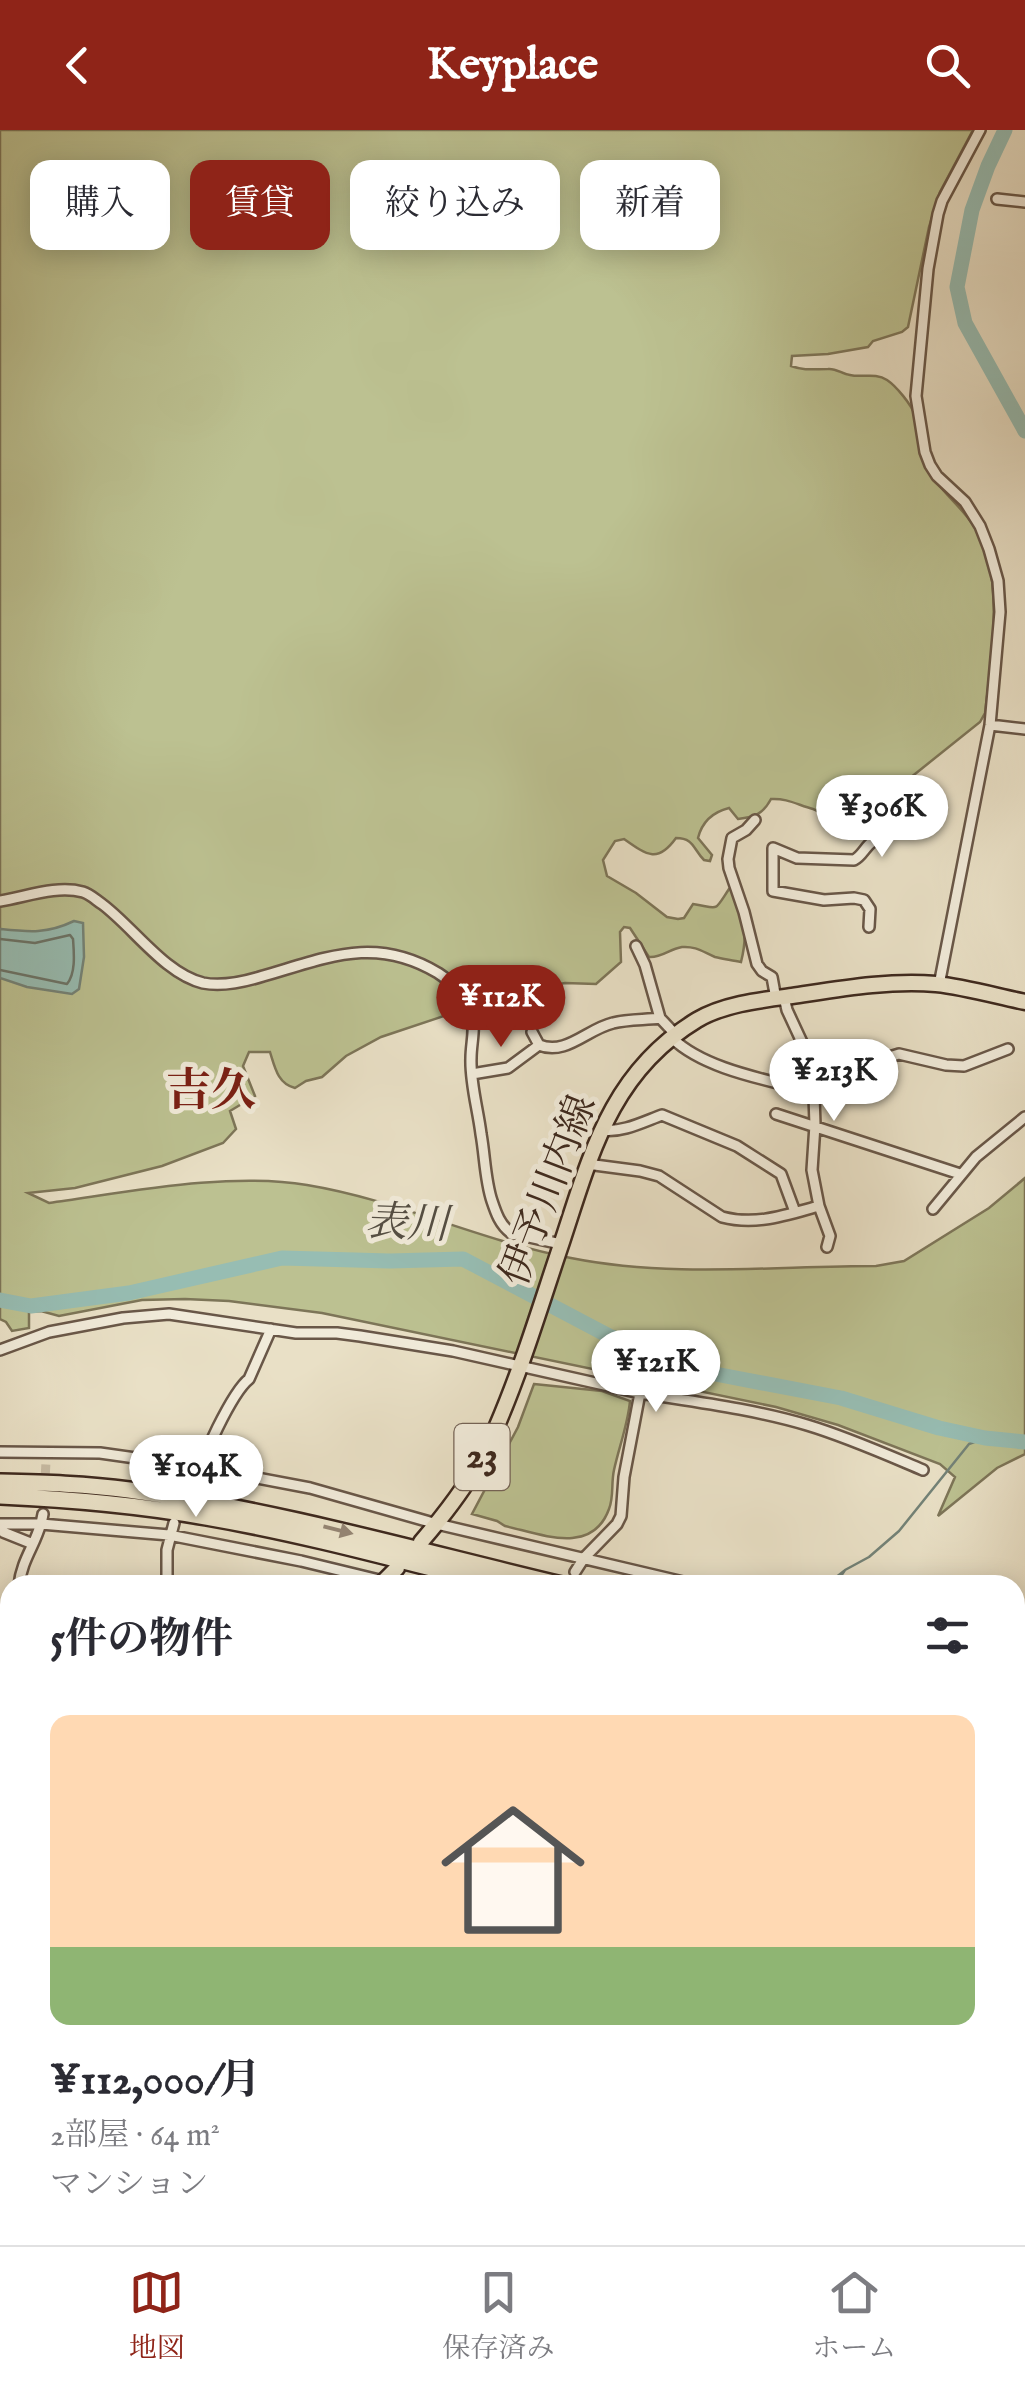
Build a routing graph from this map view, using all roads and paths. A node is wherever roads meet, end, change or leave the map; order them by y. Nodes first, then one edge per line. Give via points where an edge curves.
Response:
1 (980, 130) edge
2 (997, 199) dead end
3 (1025, 202) edge
4 (990, 726) junction
5 (1025, 729) edge
6 (755, 820) dead end
7 (888, 832) dead end
8 (0, 902) edge
9 (869, 927) dead end
10 (636, 946) dead end
11 (940, 984) junction
12 (780, 998) junction
13 (1025, 1002) edge
14 (660, 1018) junction
15 (532, 1032) dead end
16 (674, 1036) junction
17 (538, 1045) junction
18 (1008, 1049) dead end
19 (813, 1066) junction
20 (472, 1074) junction
21 (812, 1092) junction
22 (776, 1114) dead end
23 (1025, 1117) edge
24 (815, 1125) junction
25 (600, 1130) junction
26 (588, 1164) junction
27 (960, 1174) junction
28 (818, 1206) junction
29 (933, 1209) dead end
30 (794, 1212) junction
31 (827, 1246) dead end
32 (560, 1247) junction
33 (271, 1329) junction
34 (0, 1350) edge
35 (520, 1363) junction
36 (640, 1393) junction
37 (0, 1452) edge
38 (200, 1467) junction
39 (923, 1470) dead end
40 (0, 1482) edge
41 (194, 1483) dead end
42 (0, 1496) edge
43 (42, 1519) junction
44 (174, 1523) dead end
45 (437, 1524) junction
46 (0, 1526) edge
47 (169, 1535) junction
48 (421, 1542) dead end
49 (33, 1544) junction
50 (584, 1558) junction
51 (397, 1568) dead end
52 (575, 1572) dead end
53 (20, 1575) edge
54 (166, 1575) edge
55 (353, 1575) edge
56 (390, 1575) edge
57 (458, 1575) edge
58 (521, 1575) edge
59 (648, 1575) edge

1 - 4 street via 938,214 916,396 930,465 980,526 998,581
2 - 3 street
4 - 5 street
4 - 11 street
6 - 12 street via 732,838 728,868 758,964
7 - 9 street via 854,860 797,858 774,848 773,891 864,900
8 - 20 street via 86,893 198,982 253,979 367,951 426,966 446,978 471,1011
10 - 14 street
11 - 12 main road, 伊予川内線 / 23 via 894,983
11 - 13 main road, 伊予川内線 / 23
12 - 16 main road, 伊予川内線 / 23 via 717,1011
12 - 19 street
14 - 16 street
14 - 17 street via 611,1023 553,1048
15 - 17 street
16 - 21 street via 684,1049 718,1065
16 - 25 main road, 伊予川内線 / 23 via 635,1076
17 - 20 street via 508,1068
18 - 19 street via 964,1066 899,1054 846,1070
19 - 21 street
20 - 32 street via 489,1188 501,1223 517,1235
21 - 24 street
22 - 24 street
23 - 27 street
24 - 27 street
24 - 28 street
25 - 26 main road, 伊予川内線 / 23
25 - 30 street via 662,1115 706,1132 781,1174
26 - 30 street via 660,1176 728,1219 767,1220
26 - 32 main road, 伊予川内線 / 23
27 - 29 street
28 - 30 street
28 - 31 street via 830,1236
32 - 35 main road, 伊予川内線 / 23
33 - 34 street via 169,1314 49,1332
33 - 35 street via 360,1336
33 - 38 street
35 - 36 street
35 - 45 main road, 伊予川内線 / 23 via 487,1448
36 - 39 street via 807,1425
36 - 50 street via 620,1516
37 - 38 street via 100,1454
38 - 41 street
38 - 45 street via 310,1488
40 -> 58 highway via 210,1503
42 - 57 highway via 207,1517
43 - 46 street
43 - 47 street
43 - 49 street
44 - 47 street
45 - 48 main road, 伊予川内線 / 23
45 - 50 street
46 - 49 street
47 - 54 street
47 - 55 street
49 - 53 street
50 - 52 street
50 - 59 street
51 - 56 main road

